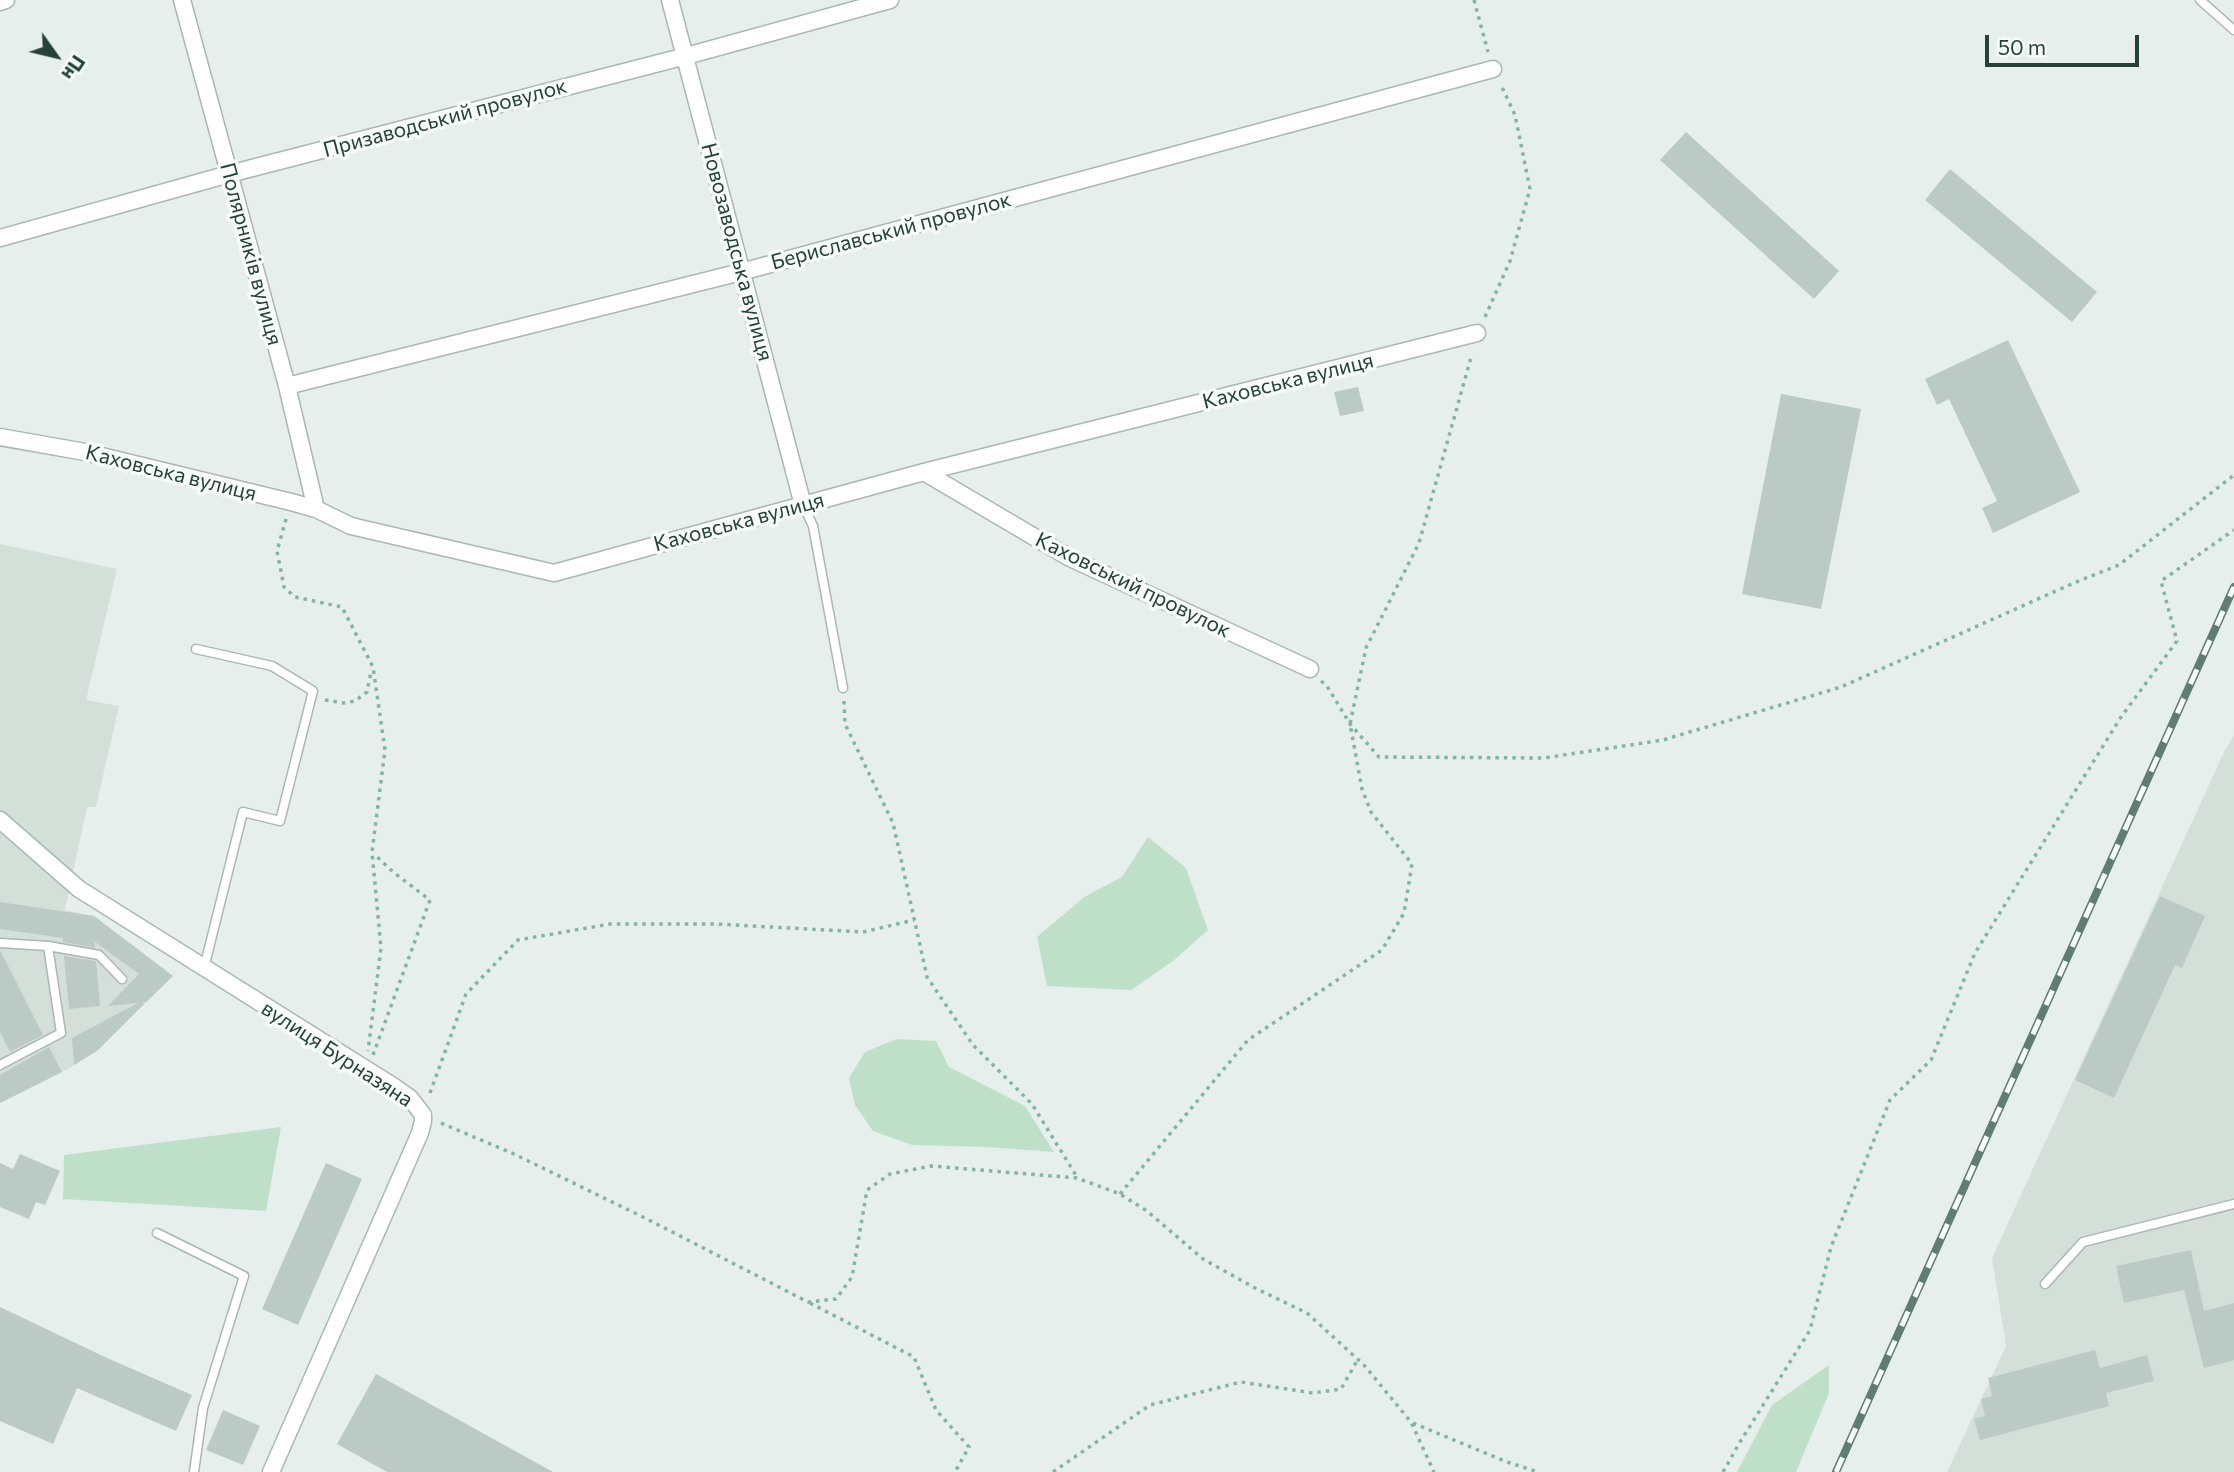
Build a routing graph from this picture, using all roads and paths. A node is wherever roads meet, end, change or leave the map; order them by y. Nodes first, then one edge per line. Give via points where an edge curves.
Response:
1 (6, 0) edge
2 (182, 0) edge
3 (670, 0) edge
4 (890, 0) edge
5 (1474, 0) edge
6 (2200, 0) edge
7 (0, 2) edge
8 (2234, 30) edge
9 (686, 56) junction
10 (1493, 69) junction
11 (229, 174) junction
12 (0, 238) edge
13 (741, 272) junction
14 (1477, 333) junction
15 (287, 386) junction
16 (0, 437) edge
17 (923, 472) junction
18 (2234, 475) edge
19 (291, 502) junction
20 (803, 505) junction
21 (316, 509) junction
22 (2234, 530) edge
23 (197, 649) dead end
24 (373, 667) junction
25 (1310, 670) joint
26 (843, 688) joint
27 (312, 698) junction
28 (1350, 724) junction
29 (0, 820) edge
30 (372, 852) junction
31 (914, 920) junction
32 (0, 943) edge
33 (48, 946) junction
34 (204, 968) junction
35 (122, 979) dead end
36 (1, 1062) edge
37 (368, 1070) junction
38 (423, 1115) junction
39 (1077, 1178) junction
40 (1119, 1194) junction
41 (2234, 1204) edge
42 (157, 1233) dead end
43 (2045, 1284) dead end
44 (808, 1302) junction
45 (1358, 1359) junction
46 (1411, 1422) junction
47 (194, 1472) edge
48 (271, 1472) edge
49 (955, 1472) edge
50 (1053, 1472) edge
51 (1434, 1472) edge
52 (1538, 1472) edge
53 (1723, 1472) edge

1 - 7 street
2 - 11 street, Полярників вулиця
3 - 9 street, Новозаводська вулиця
4 - 9 street, Призаводський провулок
5 - 10 path
6 - 8 lane
9 - 11 street, Призаводський провулок
9 - 13 street, Новозаводська вулиця
10 - 13 street, Бериславський провулок
10 - 14 path via 1515,115 1530,189 1510,261
11 - 12 street, Призаводський провулок
11 - 15 street, Полярників вулиця
13 - 15 street, Бериславський провулок
13 - 20 street, Новозаводська вулиця
14 - 17 street, Каховська вулиця
14 - 28 path via 1419,543 1366,648
15 - 21 street, Полярників вулиця
16 - 19 street, Каховська вулиця via 85,452
17 - 20 street, Каховська вулиця
17 - 25 street, Каховський провулок via 1070,558
18 - 28 path via 2119,565 1841,687 1663,740 1544,758 1379,757
19 - 21 street, Каховська вулиця
19 - 24 path via 277,551 284,587 295,597 342,607
20 - 21 street, Каховська вулиця via 554,573 351,526
20 - 26 lane via 813,526
22 - 53 path via 2161,582 2176,641 2121,717 1975,953 1931,1060 1890,1100 1831,1247 1810,1330
23 - 27 lane via 272,666 313,691
24 - 27 path via 367,692 355,701
24 - 30 path via 385,750
25 - 28 path via 1327,686
26 - 31 path via 845,724 893,823
27 - 34 lane via 281,821 243,812
28 - 40 path via 1371,812 1412,864 1404,913 1382,950 1248,1040
29 - 34 street, вулиця Бурназяна via 79,889
30 - 37 path via 381,948
30 - 37 path via 430,900
31 - 38 path via 863,932 610,924 518,940 466,994
31 - 39 path via 927,977 973,1045 1032,1104
32 - 33 lane
33 - 35 lane via 99,955
33 - 36 lane via 61,1034
34 - 37 street, вулиця Бурназяна
37 - 38 street, вулиця Бурназяна via 410,1098
38 - 44 path via 514,1154
38 - 48 street, вулиця Бурназяна via 420,1133
39 - 40 path
39 - 44 path via 931,1166 890,1174 867,1190 852,1277 836,1300
40 - 45 path via 1147,1211 1203,1259 1307,1313
41 - 43 lane via 2083,1241
42 - 47 lane via 244,1276 203,1408
44 - 49 path via 914,1357 936,1410 969,1447
45 - 46 path
45 - 50 path via 1341,1389 1313,1393 1241,1382 1150,1405
46 - 51 path
46 - 52 path

